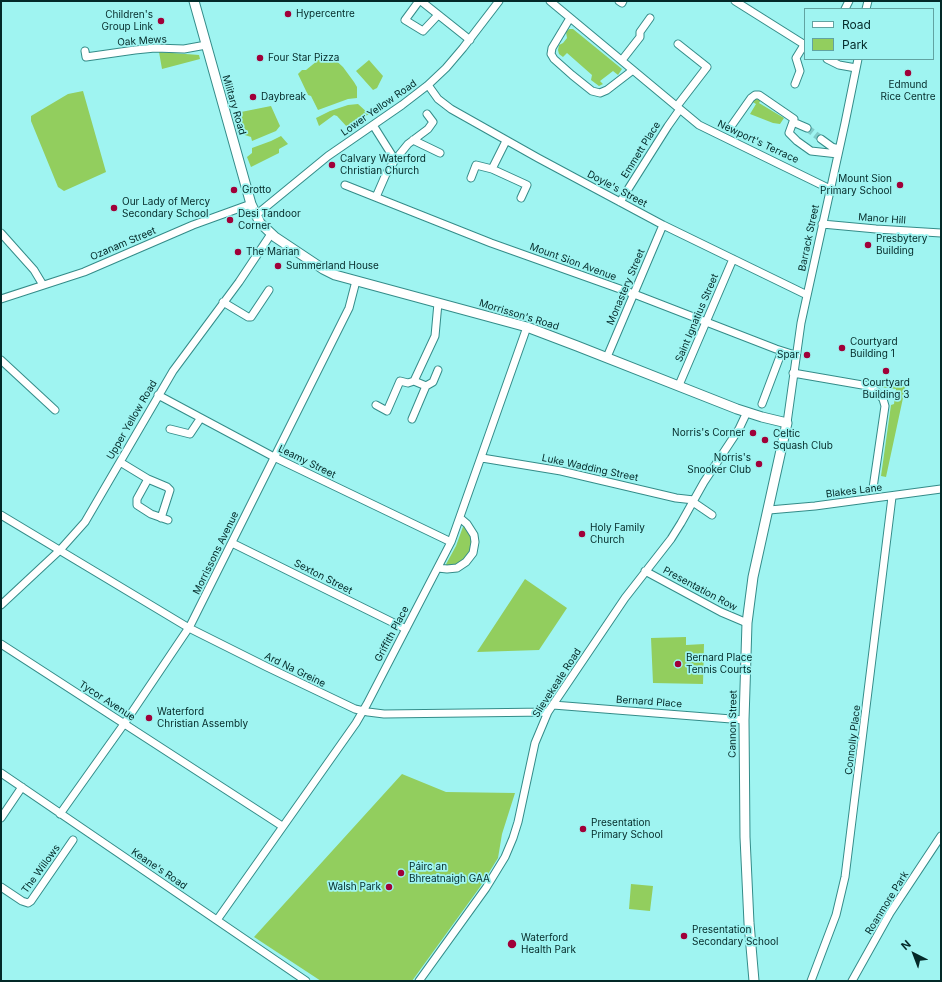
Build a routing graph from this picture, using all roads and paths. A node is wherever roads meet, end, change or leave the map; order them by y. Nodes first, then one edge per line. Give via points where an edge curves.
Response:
1 (194, 1) edge
2 (420, 1) edge
3 (499, 1) edge
4 (550, 1) edge
5 (735, 1) edge
6 (438, 15) junction
7 (570, 18) junction
8 (650, 18) dead end
9 (470, 40) junction
10 (678, 44) dead end
11 (206, 45) junction
12 (804, 45) edge
13 (85, 50) dead end
14 (622, 60) junction
15 (829, 60) edge
16 (858, 60) edge
17 (856, 68) junction
18 (633, 70) junction
19 (795, 84) dead end
20 (428, 85) junction
21 (678, 108) junction
22 (427, 114) dead end
23 (794, 122) junction
24 (373, 125) junction
25 (732, 125) dead end
26 (807, 128) tunnel mouth
27 (820, 139) tunnel mouth
28 (413, 140) junction
29 (506, 141) junction
30 (839, 152) junction
31 (440, 153) dead end
32 (395, 160) junction
33 (492, 168) junction
34 (470, 178) dead end
35 (345, 185) dead end
36 (830, 189) junction
37 (376, 197) junction
38 (521, 198) dead end
39 (620, 202) junction
40 (251, 204) junction
41 (256, 215) junction
42 (663, 224) junction
43 (822, 224) junction
44 (941, 232) edge
45 (1, 233) edge
46 (271, 234) junction
47 (733, 260) junction
48 (356, 281) junction
49 (44, 285) junction
50 (269, 290) dead end
51 (634, 294) junction
52 (807, 295) junction
53 (1, 299) edge
54 (223, 302) junction
55 (438, 303) junction
56 (706, 322) junction
57 (527, 327) junction
58 (782, 351) junction
59 (795, 355) junction
60 (607, 357) junction
61 (1, 360) edge
62 (438, 370) dead end
63 (793, 373) junction
64 (414, 381) junction
65 (679, 385) junction
66 (426, 386) junction
67 (158, 395) junction
68 (762, 404) dead end
69 (376, 405) dead end
70 (55, 410) dead end
71 (747, 412) junction
72 (200, 419) junction
73 (412, 419) dead end
74 (787, 423) junction
75 (170, 429) dead end
76 (274, 457) junction
77 (482, 458) junction
78 (120, 462) junction
79 (148, 479) junction
80 (873, 488) dead end
81 (941, 489) edge
82 (892, 496) junction
83 (693, 501) junction
84 (769, 510) junction
85 (1, 515) edge
86 (712, 515) dead end
87 (460, 518) junction
88 (451, 542) junction
89 (232, 543) junction
90 (60, 550) junction
91 (438, 568) junction
92 (645, 571) junction
93 (1, 605) edge
94 (747, 624) junction
95 (189, 628) junction
96 (406, 629) junction
97 (1, 644) edge
98 (553, 705) junction
99 (363, 711) junction
100 (548, 712) junction
101 (744, 720) junction
102 (124, 724) junction
103 (1, 773) edge
104 (22, 787) junction
105 (60, 814) junction
106 (1, 818) edge
107 (282, 826) junction
108 (941, 836) edge
109 (73, 840) dead end
110 (1, 887) edge
111 (217, 920) junction
112 (306, 981) edge
113 (419, 981) edge
114 (754, 981) edge
115 (811, 981) edge
116 (852, 981) edge

1 - 11 main road, Military Road
2 - 6 street
2 - 6 street via 405,20 423,31
3 - 9 street, Lower Yellow Road
4 - 7 street, Newport's Terrace
5 - 12 street
6 - 9 street
7 - 14 street, Newport's Terrace
7 - 18 street via 551,54 592,91 600,93 607,90
8 - 14 street via 640,32 640,37
9 - 20 street, Lower Yellow Road
10 - 21 street, Emmett Place via 707,67
11 - 13 street, Oak Mews via 184,49 135,50 86,57
11 - 40 main road, Military Road
12 - 19 street via 796,58 800,71
14 - 18 street, Newport's Terrace
15 - 17 street
16 - 17 street, Barrack Street
17 - 30 street, Barrack Street
18 - 21 street, Newport's Terrace
20 - 24 street, Lower Yellow Road
20 - 29 street, Doyle's Street via 448,108
21 - 36 street, Newport's Terrace via 703,127
21 - 39 street, Emmett Place
22 - 28 street via 433,122
23 - 25 street via 792,116 755,95
23 - 26 street
23 - 30 street via 789,133 811,151
24 - 32 street
24 - 41 street, Lower Yellow Road via 322,161
27 - 30 street
28 - 31 street
28 - 32 street
29 - 33 street
29 - 39 street, Doyle's Street
30 - 36 street, Barrack Street
32 - 37 street
33 - 34 street via 476,165
33 - 38 street via 527,185
35 - 37 street, Mount Sion Avenue
36 - 43 street, Barrack Street
37 - 51 street, Mount Sion Avenue via 496,245
39 - 42 street, Doyle's Street
40 - 41 main road, Military Road
40 - 49 street, Ozanam Street via 193,225 84,272
41 - 46 main road, Morrisson's Road via 262,226
42 - 47 street, Doyle's Street
42 - 51 street, Monastery Street
43 - 44 street, Manor Hill
43 - 52 street, Barrack Street
45 - 49 street
46 - 48 main road, Morrisson's Road via 327,271
46 - 54 street, Upper Yellow Road
47 - 52 street, Doyle's Street
47 - 56 street, Saint Ignatius Street
48 - 55 main road, Morrisson's Road
48 - 76 street, Morrissons Avenue via 349,308
49 - 53 street, Ozanam Street
50 - 54 street via 251,317
51 - 56 street, Mount Sion Avenue
51 - 60 street, Monastery Street
52 - 59 street, Barrack Street
54 - 67 street, Upper Yellow Road
55 - 57 main road, Morrisson's Road
55 - 64 street via 435,336
56 - 58 street, Mount Sion Avenue
56 - 65 street, Saint Ignatius Street
57 - 60 main road, Morrisson's Road
57 - 77 street, Griffith Place
58 - 59 street, Mount Sion Avenue
58 - 68 street
59 - 63 street, Barrack Street
60 - 65 main road, Morrisson's Road
61 - 70 street
62 - 66 street via 432,382
63 - 74 street, Barrack Street
63 - 80 street via 868,386 883,399 885,406
64 - 66 street
64 - 69 street via 400,381 387,411
65 - 71 main road, Morrisson's Road
66 - 73 street
67 - 72 street, Leamy Street
67 - 78 street, Upper Yellow Road
71 - 74 main road, Morrisson's Road
71 - 83 street, Slievekeale Road
72 - 75 street via 190,434
72 - 76 street, Leamy Street
74 - 84 main road, Cannon Street
76 - 88 street, Leamy Street
76 - 89 street, Morrissons Avenue
77 - 83 street, Luke Wadding Street via 561,471
77 - 87 street, Griffith Place
78 - 79 street
78 - 90 street, Upper Yellow Road via 85,522
79 - 79 street via 136,504 165,519 169,489
81 - 82 street, Blakes Lane
82 - 84 street, Blakes Lane
82 - 115 street, Connolly Place via 845,882 836,915
83 - 86 street
83 - 92 street, Slievekeale Road via 671,539
84 - 94 main road, Cannon Street via 753,577
85 - 90 street, Ard Na Greine
87 - 88 street, Griffith Place
87 - 91 street via 475,538 473,553 461,566
88 - 91 street, Griffith Place
89 - 95 street, Morrissons Avenue
89 - 96 street, Sexton Street
90 - 93 street, Upper Yellow Road
90 - 95 street, Ard Na Greine
91 - 96 street, Griffith Place
92 - 94 street, Presentation Row
92 - 98 street, Slievekeale Road
94 - 101 main road, Cannon Street
95 - 99 street, Ard Na Greine via 333,700
95 - 102 street, Morrissons Avenue
96 - 99 street, Griffith Place
97 - 102 street, Tycor Avenue
98 - 100 street, Slievekeale Road
98 - 101 street, Bernard Place
99 - 100 street, Ard Na Greine via 396,714
99 - 107 street, Griffith Place
100 - 113 street, Slievekeale Road via 535,743 518,822 506,857
101 - 114 main road, Cannon Street via 746,871
102 - 105 street, Morrissons Avenue
102 - 107 street, Tycor Avenue
103 - 104 street, Keane's Road
104 - 105 street, Keane's Road
104 - 106 street
105 - 111 street, Keane's Road
107 - 111 street, Griffith Place
108 - 116 street, Roanmore Park via 890,914
109 - 110 street, The Willows via 28,903
111 - 112 street, Keane's Road

